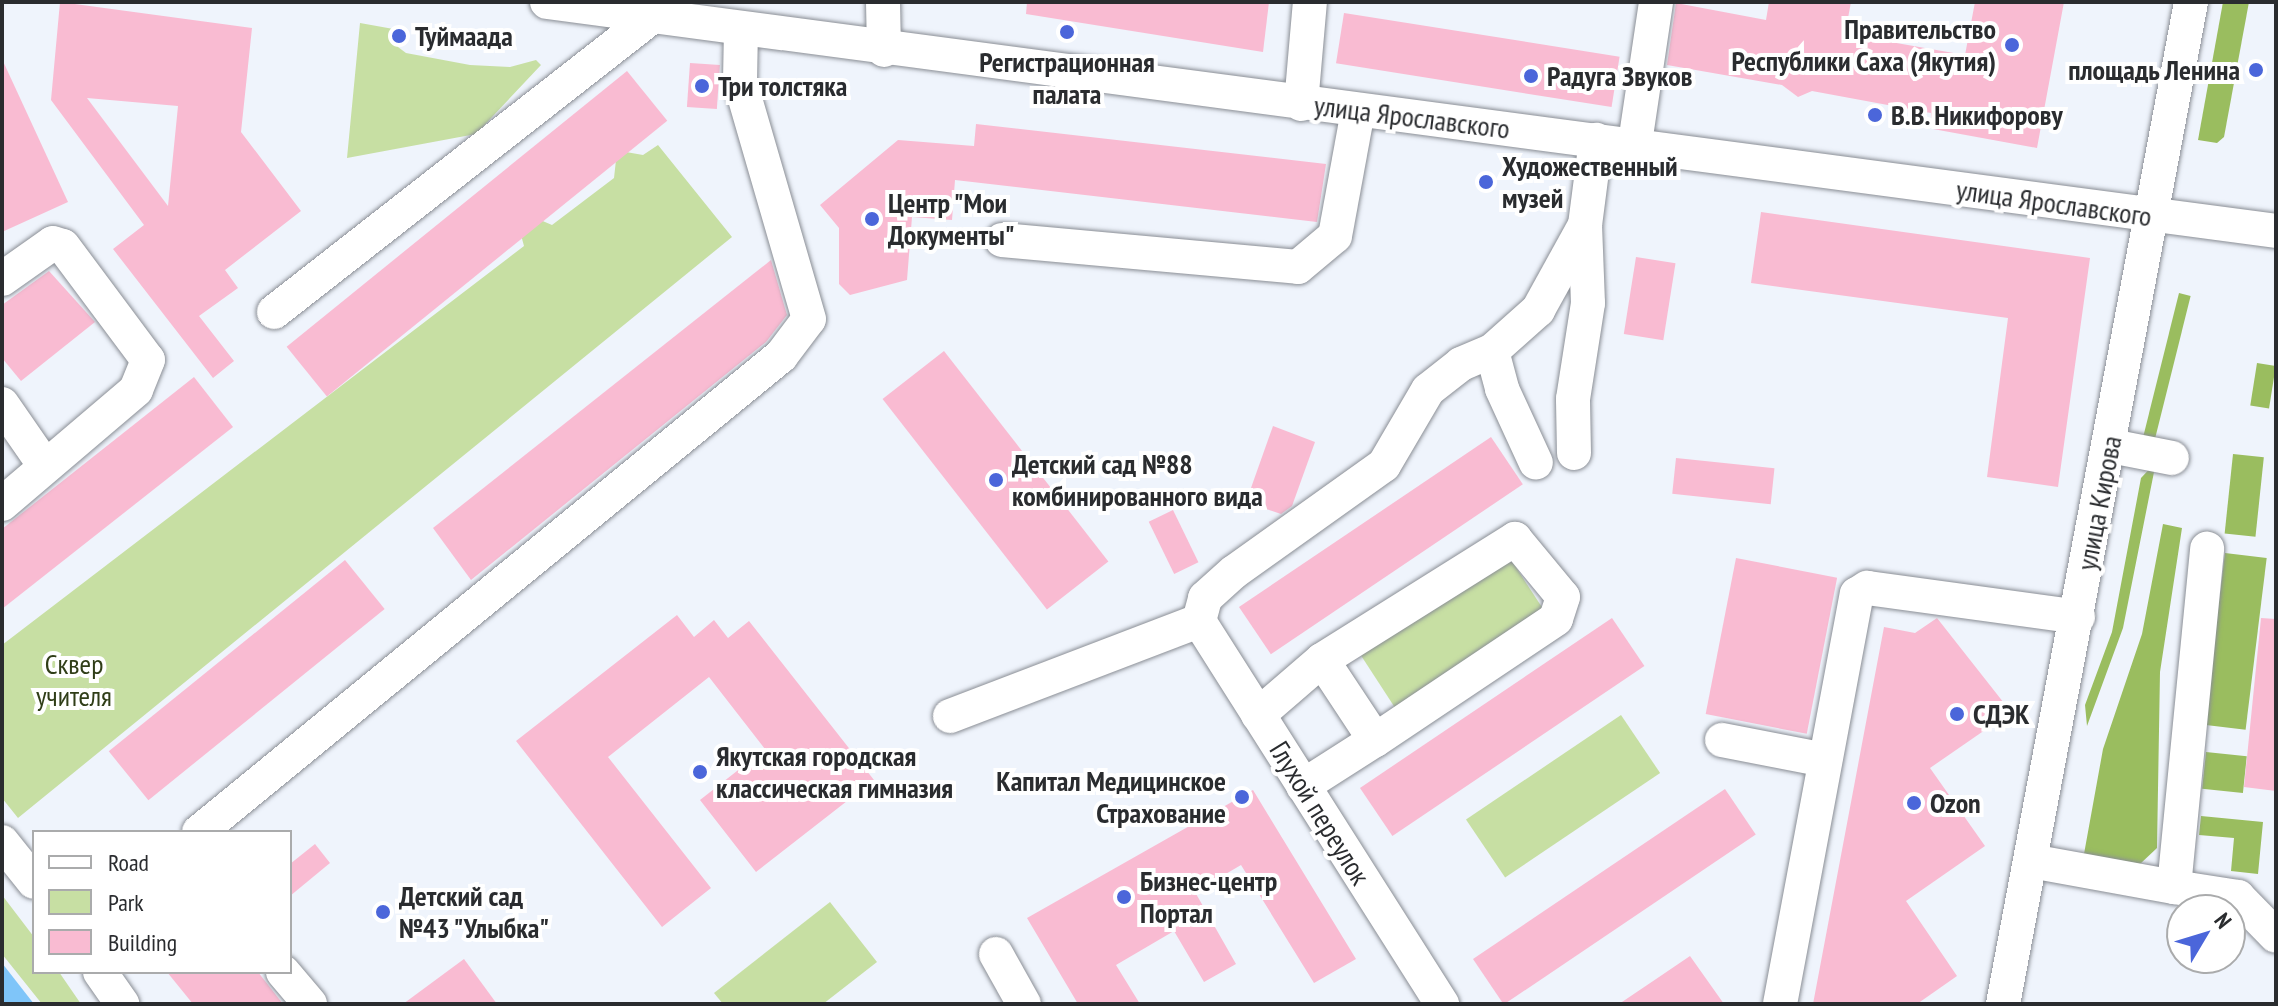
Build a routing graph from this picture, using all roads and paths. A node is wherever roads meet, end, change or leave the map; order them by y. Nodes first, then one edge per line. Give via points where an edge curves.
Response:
1 (547, 2) edge
2 (883, 2) edge
3 (1310, 2) edge
4 (1656, 2) edge
5 (2191, 2) edge
6 (693, 11) edge
7 (655, 14) junction
8 (741, 28) junction
9 (884, 50) junction
10 (1301, 104) junction
11 (1358, 111) junction
12 (1596, 140) junction
13 (1635, 143) junction
14 (2151, 217) junction
15 (1585, 225) junction
16 (2276, 231) edge
17 (1002, 240) dead end
18 (2, 279) edge
19 (1538, 310) junction
20 (274, 312) dead end
21 (1584, 335) junction
22 (1492, 351) junction
23 (2, 404) edge
24 (2111, 446) junction
25 (1574, 453) dead end
26 (2172, 458) dead end
27 (1536, 463) dead end
28 (45, 466) junction
29 (2, 504) edge
30 (2207, 549) dead end
31 (2078, 617) junction
32 (1199, 621) junction
33 (1322, 660) junction
34 (1258, 715) junction
35 (950, 716) dead end
36 (1375, 740) junction
37 (1722, 740) dead end
38 (1825, 760) junction
39 (1303, 786) junction
40 (201, 830) edge
41 (2, 842) edge
42 (2031, 861) junction
43 (32, 880) edge
44 (2174, 887) junction
45 (2276, 936) edge
46 (996, 954) dead end
47 (101, 974) edge
48 (285, 974) edge
49 (2012, 1002) edge
50 (122, 1004) edge
51 (310, 1004) edge
52 (1024, 1004) edge
53 (1442, 1004) edge
54 (1780, 1004) edge

1 - 7 street, улица Ярославского
2 - 9 street
3 - 10 street
4 - 13 street
5 - 14 street, улица Кирова
6 - 7 street, улица Ярославского
6 - 8 street, улица Ярославского
7 - 20 street
8 - 9 street, улица Ярославского
8 - 40 street via 740,81 809,319 781,356
9 - 10 street, улица Ярославского
10 - 11 street, улица Ярославского
11 - 12 street, улица Ярославского
11 - 17 street via 1335,236 1298,267
12 - 13 street, улица Ярославского
12 - 15 street
13 - 14 street, улица Ярославского
14 - 16 street, улица Ярославского
14 - 24 street, улица Кирова
15 - 19 street
15 - 21 street
18 - 28 street via 53,243 63,246 148,360 136,390
19 - 21 street
19 - 22 street
21 - 25 street via 1573,399
22 - 27 street via 1510,409
22 - 32 street via 1461,364 1428,390 1384,465 1234,572 1205,598
23 - 28 street
24 - 26 street
24 - 31 street, улица Кирова
28 - 29 street
30 - 44 street
31 - 38 street via 1867,588 1851,611
31 - 42 street, улица Кирова
32 - 34 street, Глухой переулок
32 - 35 street
33 - 34 street
33 - 36 street
33 - 36 street via 1515,539 1563,597 1556,619
34 - 39 street, Глухой переулок
36 - 39 street
37 - 38 street
38 - 54 street
39 - 53 street, Глухой переулок
41 - 43 street
42 - 44 street
42 - 49 street, улица Кирова
44 - 45 street via 2238,897
46 - 52 street
47 - 50 street
48 - 51 street

